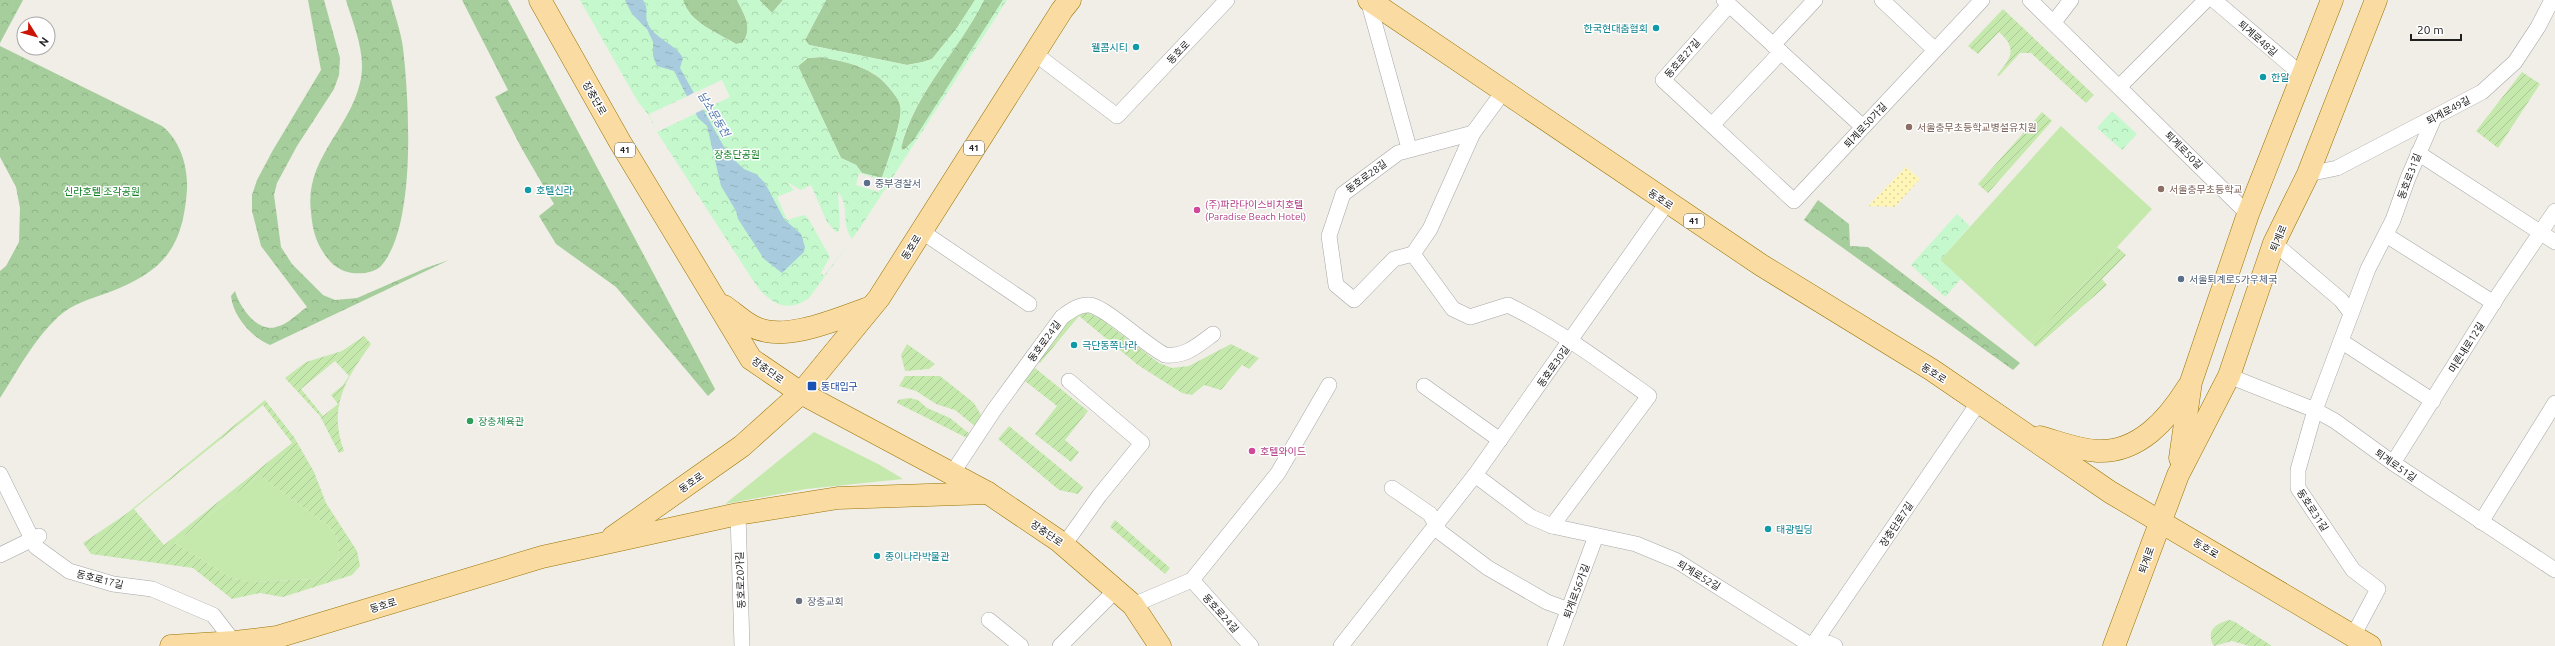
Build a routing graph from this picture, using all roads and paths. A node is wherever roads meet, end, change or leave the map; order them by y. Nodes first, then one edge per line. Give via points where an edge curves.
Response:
1 (540, 0) edge
2 (1070, 0) edge
3 (1228, 0) edge
4 (1369, 0) edge
5 (1814, 0) edge
6 (1882, 0) edge
7 (1982, 0) edge
8 (2030, 0) edge
9 (2071, 0) edge
10 (2206, 0) edge
11 (2214, 0) edge
12 (2332, 0) edge
13 (2376, 0) edge
14 (2552, 0) edge
15 (1727, 2) edge
16 (2054, 22) junction
17 (1777, 49) junction
18 (1935, 50) junction
19 (1034, 53) junction
20 (2302, 75) junction
21 (2120, 86) junction
22 (1503, 92) junction
23 (2434, 118) junction
24 (1712, 125) junction
25 (1863, 127) junction
26 (1473, 133) junction
27 (1409, 148) junction
28 (2418, 152) junction
29 (2308, 174) junction
30 (1794, 201) joint
31 (1667, 203) junction
32 (2555, 211) edge
33 (2248, 214) junction
34 (921, 231) junction
35 (2542, 234) junction
36 (2386, 235) junction
37 (2555, 242) edge
38 (2274, 243) junction
39 (1413, 254) junction
40 (714, 298) junction
41 (875, 302) junction
42 (2494, 303) junction
43 (1029, 304) dead end
44 (2351, 313) junction
45 (1213, 334) dead end
46 (1571, 340) junction
47 (2340, 341) junction
48 (2229, 376) junction
49 (1069, 381) dead end
50 (2191, 382) junction
51 (1329, 385) dead end
52 (1424, 386) dead end
53 (801, 393) junction
54 (2433, 401) junction
55 (1979, 402) junction
56 (2555, 403) edge
57 (2315, 410) junction
58 (2025, 434) junction
59 (1500, 440) junction
60 (2393, 463) junction
61 (953, 472) junction
62 (0, 474) edge
63 (1475, 475) junction
64 (2178, 475) junction
65 (1392, 488) dead end
66 (988, 493) junction
67 (738, 514) junction
68 (2160, 521) junction
69 (2481, 522) junction
70 (1436, 526) junction
71 (1552, 526) junction
72 (1596, 536) junction
73 (35, 537) junction
74 (605, 542) junction
75 (1064, 545) junction
76 (0, 555) edge
77 (2555, 570) edge
78 (1192, 580) junction
79 (1116, 590) junction
80 (1133, 605) junction
81 (1569, 610) junction
82 (989, 620) dead end
83 (2362, 641) edge
84 (236, 644) edge
85 (171, 646) edge
86 (742, 646) edge
87 (1021, 646) edge
88 (1060, 646) edge
89 (1160, 646) edge
90 (1251, 646) edge
91 (1341, 646) edge
92 (1555, 646) edge
93 (1812, 646) edge
94 (1835, 646) edge
95 (2114, 646) edge

1 - 40 main road, 장충단로 / 41 via 620,142
2 - 19 main road, 동호로 / 41
3 - 19 street, 동호로 via 1117,116
4 - 22 main road, 동호로 / 41
4 - 27 street
5 - 17 street
6 - 18 street
7 - 18 street, 퇴계로50가길
8 - 16 street, 퇴계로50길
9 - 16 street
10 - 21 street
11 - 20 street, 퇴계로48길
12 - 20 main road, 퇴계로
13 - 29 main road, 퇴계로
14 - 23 street, 퇴계로49길 via 2515,62 2482,92
15 - 17 street, 동호로27길
15 - 24 street, 동호로27길 via 1663,80
16 - 21 street, 퇴계로50길
17 - 24 street
17 - 25 street, 동호로27길
18 - 25 street, 퇴계로50가길
19 - 34 main road, 동호로 / 41
20 - 33 main road, 퇴계로
21 - 33 street, 퇴계로50길
22 - 26 street
22 - 31 main road, 동호로 / 41
23 - 28 street, 동호로31길
23 - 29 street, 퇴계로49길 via 2337,168
24 - 30 street, 동호로27길
25 - 30 street, 퇴계로50가길
26 - 27 street
26 - 39 street via 1430,229
27 - 39 street, 동호로28길 via 1398,153 1343,194 1329,236 1336,285 1354,300 1394,259
28 - 35 street
28 - 36 street, 동호로31길
29 - 38 main road, 퇴계로
31 - 46 street, 동호로30길
31 - 55 main road, 동호로 / 41
32 - 35 street, 마른내로12길
33 - 50 main road, 퇴계로
34 - 41 main road, 동호로 / 41
34 - 43 street
35 - 37 street
35 - 42 street, 마른내로12길
36 - 42 street
36 - 44 street, 동호로31길 via 2368,269
38 - 44 street via 2341,300
38 - 48 main road, 퇴계로
39 - 46 street via 1453,308 1470,317 1508,306
40 - 41 main road via 752,327 772,333 810,328
40 - 53 main road, 장충단로 / 41 via 751,359
41 - 53 main road, 동호로 / 41
42 - 54 street, 마른내로12길
44 - 47 street, 동호로31길
45 - 61 street, 동호로24길 via 1189,352 1176,356 1165,355 1098,308 1082,306 1072,309 1062,317 994,410
46 - 59 street, 동호로30길
46 - 71 street via 1649,396
47 - 54 street
47 - 57 street, 동호로31길
48 - 57 street, 퇴계로51길
48 - 64 main road, 퇴계로
49 - 75 street via 1142,443
50 - 58 main road via 2158,428 2128,444 2110,450 2090,450
50 - 64 main road, 퇴계로
51 - 78 street via 1278,473
52 - 59 street
53 - 61 main road, 장충단로
53 - 74 main road, 동호로 via 742,446
54 - 60 street, 마른내로12길
55 - 58 main road, 동호로 / 41
55 - 93 street, 장충단로7길
56 - 69 street
57 - 60 street, 퇴계로51길 via 2335,421
57 - 83 street, 동호로31길 via 2298,470 2298,488 2353,570 2378,589
58 - 68 main road, 동호로 via 2110,492
59 - 63 street, 동호로30길
60 - 69 street, 퇴계로51길
61 - 66 main road, 장충단로
62 - 73 street, 동호로17길
63 - 70 street, 동호로30길
63 - 71 street, 퇴계로52길 via 1532,517
64 - 68 main road, 퇴계로
65 - 70 street via 1430,514
66 - 67 main road via 838,498
66 - 75 main road, 장충단로
67 - 74 main road
67 - 86 street, 동호로20가길
68 - 83 main road, 동호로 via 2329,624
68 - 95 main road, 퇴계로
69 - 77 street, 퇴계로51길
70 - 81 street via 1446,537 1515,585
70 - 91 street, 동호로30길
71 - 72 street, 퇴계로52길
72 - 81 street, 퇴계로56가길
72 - 93 street, 퇴계로52길 via 1636,544 1677,562
73 - 76 street
73 - 84 street, 동호로17길 via 36,547 69,571 113,584 152,589 213,615
74 - 84 main road, 동호로 via 277,636
75 - 79 main road, 장충단로
78 - 80 street
78 - 90 street, 동호로24길
79 - 80 main road, 장충단로
79 - 88 street
80 - 89 main road, 장충단로
81 - 92 street, 퇴계로56가길
82 - 87 street
84 - 85 main road, 동호로
93 - 94 street via 1828,643

